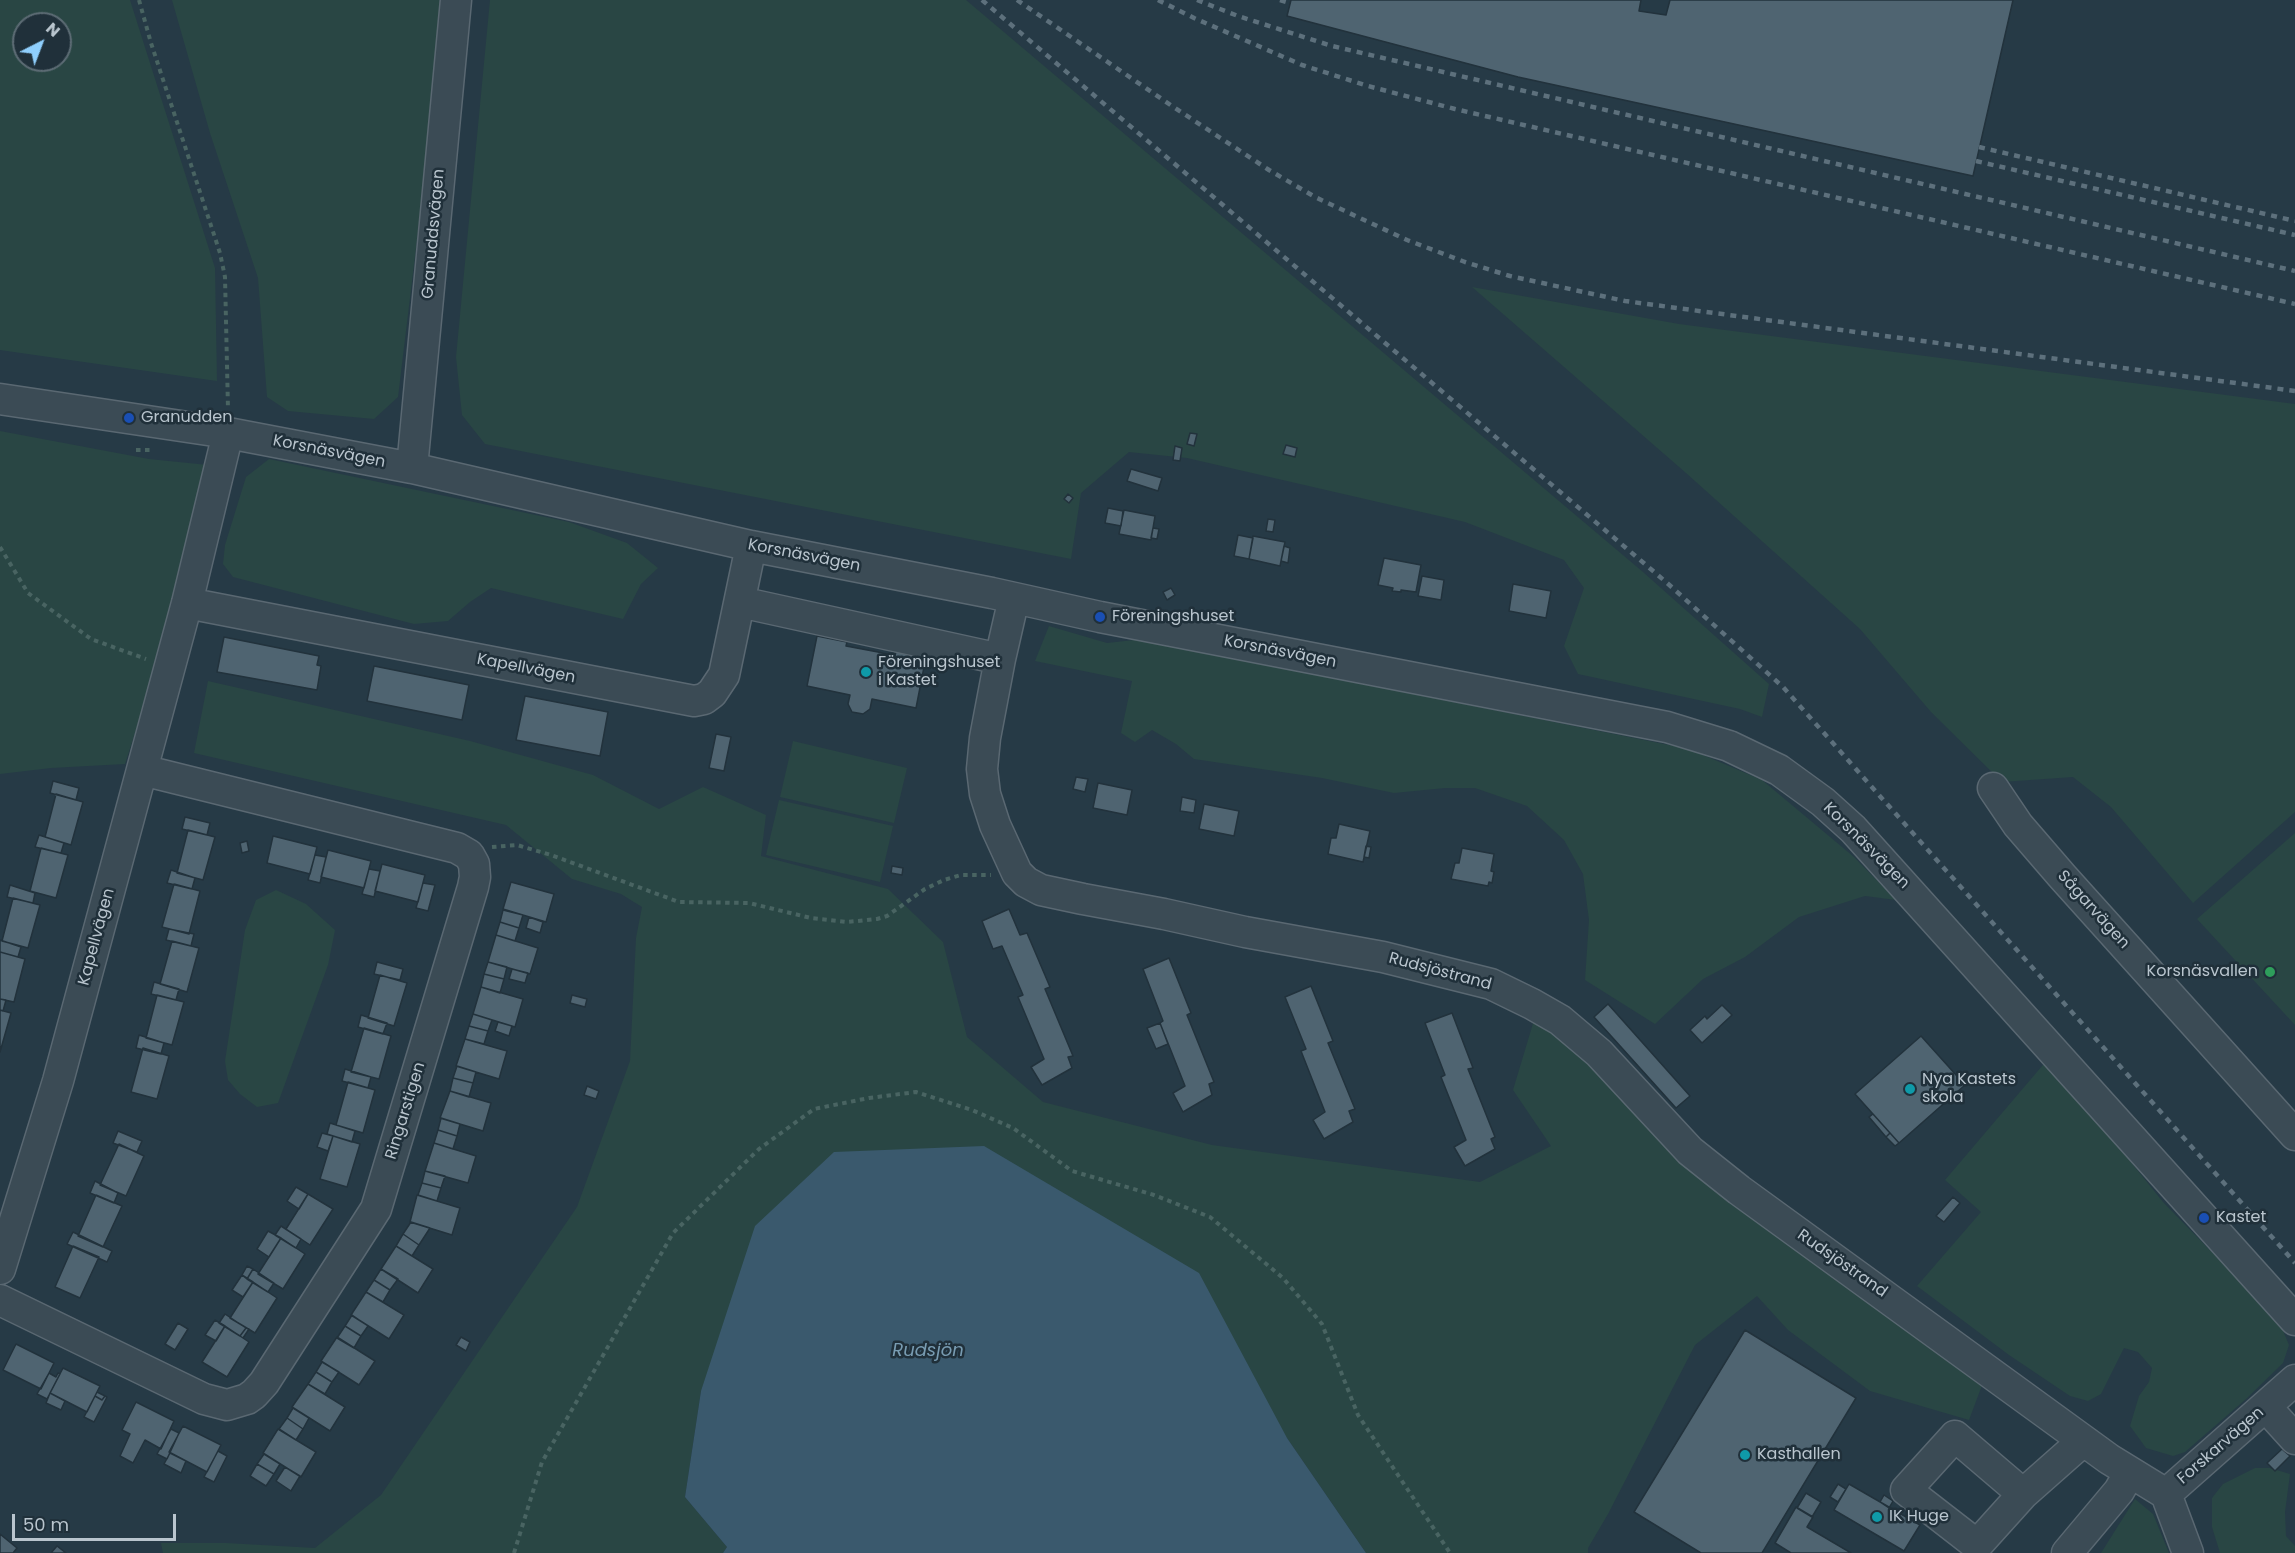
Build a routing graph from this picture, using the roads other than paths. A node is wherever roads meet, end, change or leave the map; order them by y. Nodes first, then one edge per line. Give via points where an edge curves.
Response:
1 (456, 0) edge
2 (0, 399) edge
3 (228, 433) junction
4 (412, 468) junction
5 (751, 546) junction
6 (1014, 598) junction
7 (740, 602) junction
8 (187, 603) junction
9 (1000, 659) junction
10 (142, 770) junction
11 (1993, 788) dead end
12 (2295, 1135) edge
13 (0, 1269) edge
14 (0, 1300) edge
15 (2295, 1320) edge
16 (2295, 1380) edge
17 (2266, 1407) junction
18 (2295, 1439) edge
19 (2084, 1440) junction
20 (2130, 1472) junction
21 (2023, 1494) junction
22 (2166, 1494) junction
23 (1973, 1549) edge
24 (2067, 1553) edge
25 (2188, 1553) edge

1 - 4 street, Granuddsvägen
2 - 3 street, Korsnäsvägen
3 - 4 street, Korsnäsvägen
3 - 8 street, Kapellvägen
4 - 5 street, Korsnäsvägen
5 - 6 street, Korsnäsvägen
5 - 7 street, Kapellvägen
6 - 9 street
6 - 15 street, Korsnäsvägen via 1667,727 1729,746 1779,770 1854,829
7 - 8 street, Kapellvägen via 724,675 712,693 694,701
7 - 9 street
8 - 10 street, Kapellvägen
9 - 19 street, Rudsjöstrand via 982,769 995,825 1017,873 1033,886 1245,932 1370,954 1491,984 1539,1008 1599,1053 1690,1151 1739,1190
10 - 13 street, Kapellvägen via 58,1082
10 - 14 street, Ringarstigen via 457,848 469,855 475,869 473,887 376,1209 254,1394 226,1405 204,1399
11 - 12 street, Sågarvägen via 2018,825 2062,876
16 - 17 street, Forskarvägen
17 - 18 street
17 - 22 street, Forskarvägen
19 - 20 street, Rudsjöstrand
19 - 21 street
20 - 22 street, Rudsjöstrand
20 - 24 street
21 - 23 street
21 - 23 street via 1955,1436 1906,1490
22 - 25 street, Forskarvägen

